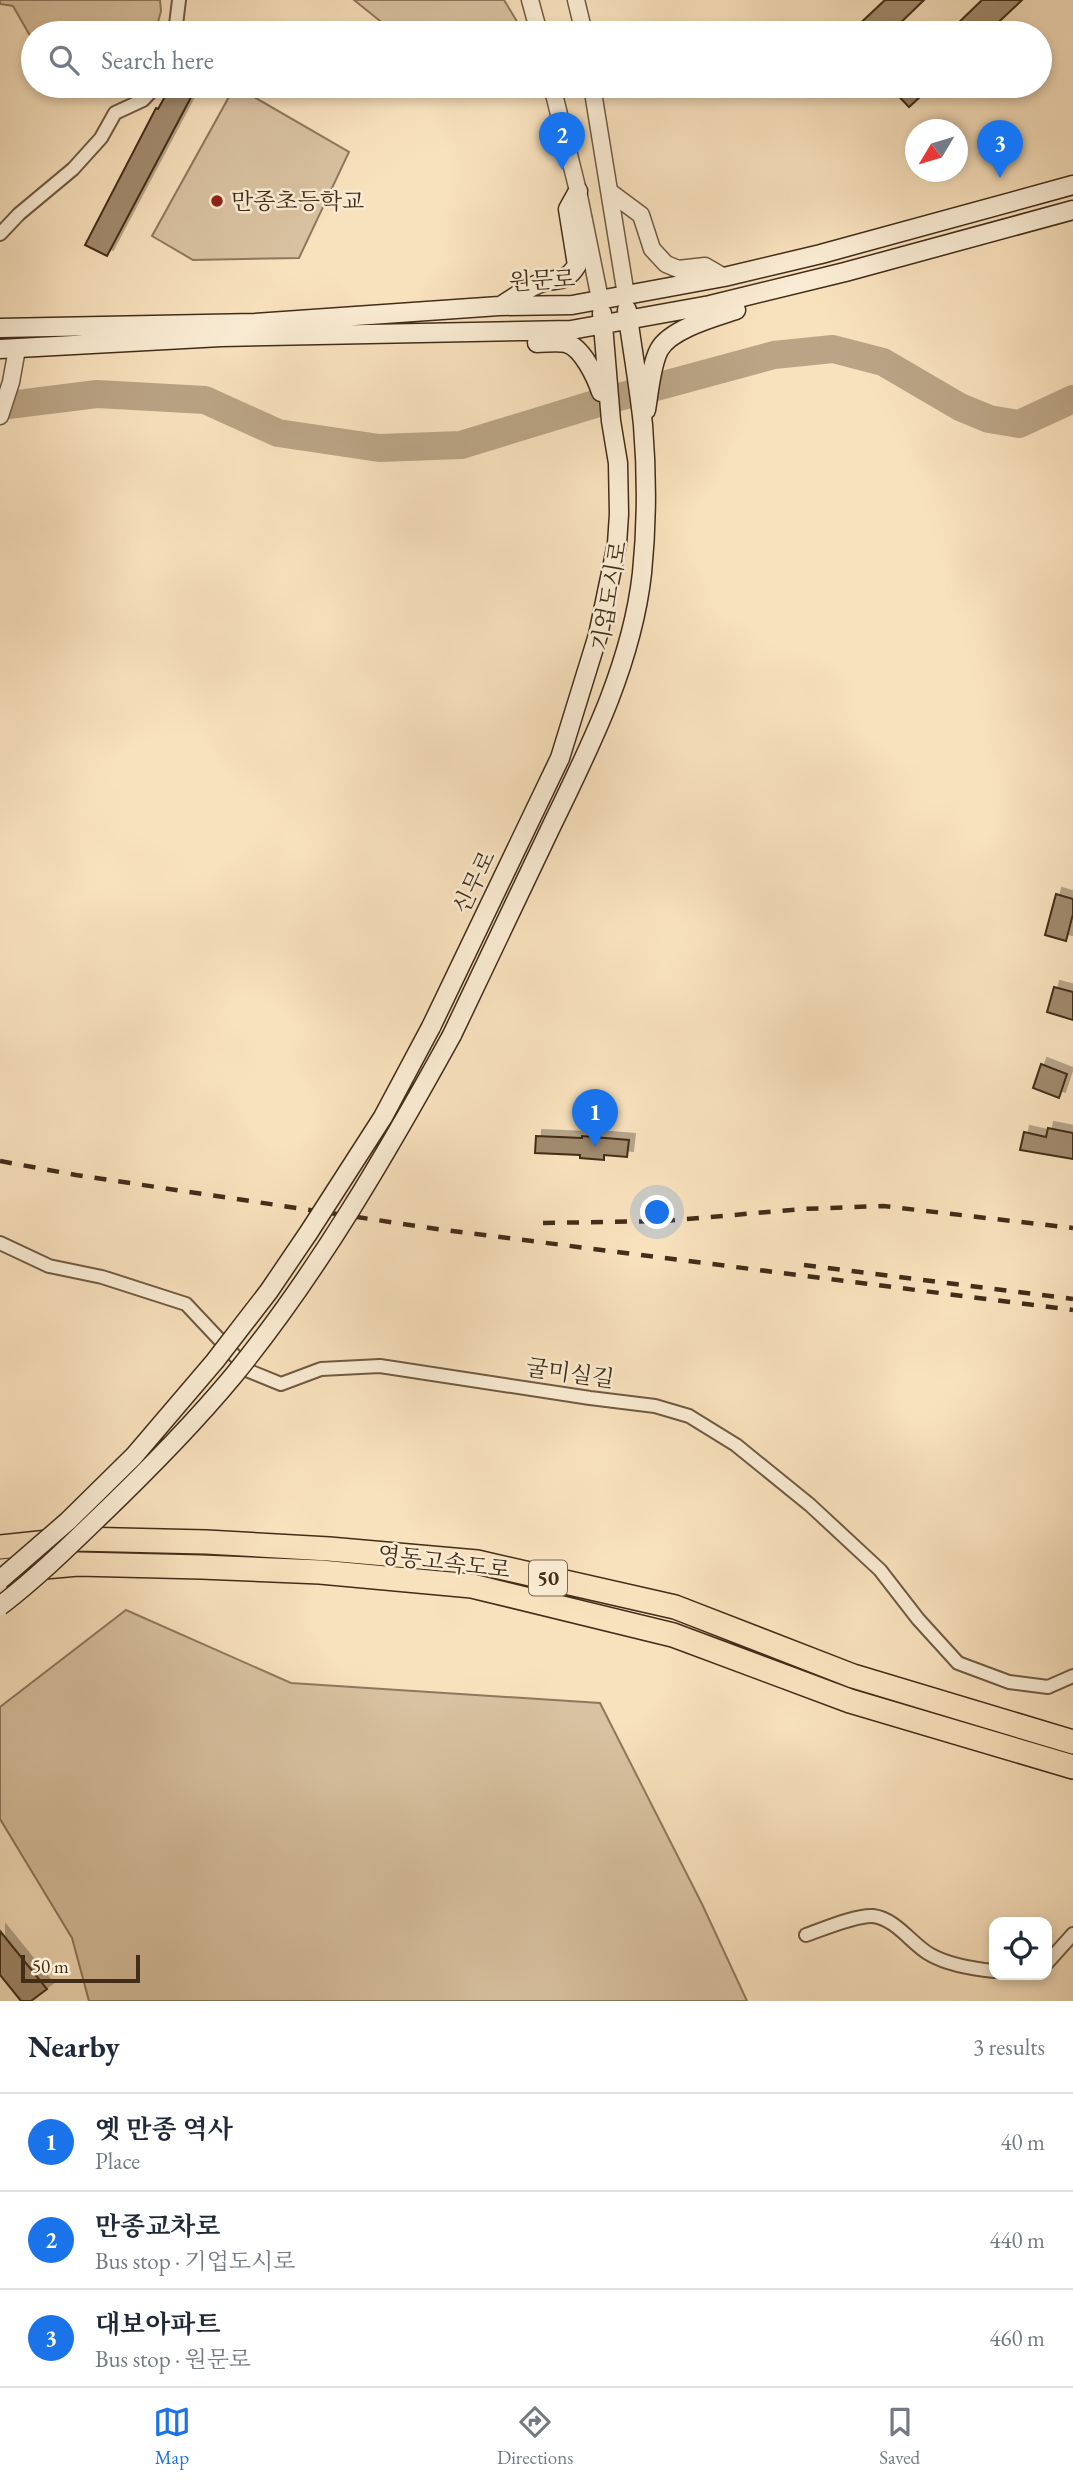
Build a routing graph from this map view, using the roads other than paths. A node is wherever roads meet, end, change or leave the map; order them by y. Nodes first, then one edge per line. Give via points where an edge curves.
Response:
1 (178, 0) edge
2 (530, 0) edge
3 (576, 0) edge
4 (176, 21) edge
5 (536, 21) edge
6 (581, 21) edge
7 (145, 98) edge
8 (555, 98) edge
9 (594, 98) edge
10 (1073, 186) edge
11 (578, 191) junction
12 (610, 192) junction
13 (1073, 210) edge
14 (0, 234) edge
15 (724, 277) junction
16 (804, 282) junction
17 (626, 295) junction
18 (600, 299) junction
19 (499, 306) junction
20 (629, 320) junction
21 (604, 325) junction
22 (8, 327) edge
23 (353, 335) junction
24 (9, 349) edge
25 (0, 416) edge
26 (611, 422) junction
27 (643, 424) junction
28 (560, 758) joint
29 (579, 768) joint
30 (0, 1243) edge
31 (0, 1547) edge
32 (0, 1571) edge
33 (0, 1580) edge
34 (0, 1606) edge
35 (1073, 1675) edge
36 (1073, 1742) edge
37 (1073, 1767) edge
38 (1073, 1934) edge
39 (806, 1935) dead end
40 (1052, 1957) edge
41 (989, 1970) edge

1 - 4 street
2 - 5 street
3 - 6 street
7 - 14 street via 116,113 73,169
8 - 11 street
9 - 12 street
10 - 15 main road, 원문로
11 - 18 street
11 - 19 main road via 568,209 577,265 571,275 540,283
12 - 15 street via 641,215 652,249 666,264 678,269 705,265
12 - 17 street
13 - 16 main road
15 - 17 main road, 원문로
16 - 20 main road
16 - 27 main road via 794,291 705,320 667,339 658,351
17 - 18 main road, 원문로
17 - 20 main road
18 - 19 main road, 원문로 via 572,305
18 - 21 main road
19 - 22 main road, 원문로 via 255,323
20 - 21 main road
20 - 27 main road
21 - 23 main road via 572,330
21 - 26 main road
22 - 24 main road
23 - 24 main road
23 - 26 main road via 375,344 565,342 595,373
24 - 25 street via 11,382
26 - 28 main road, 기업도시로 via 618,463 617,544 598,635
27 - 29 main road, 기업도시로 via 646,526 636,612 616,683
28 - 33 main road, 신무로, bridge via 431,1027 383,1117 309,1232 223,1351 134,1456
29 - 34 main road, 신무로, bridge via 452,1035 394,1142 294,1294 234,1374 155,1464 33,1581
30 - 35 street, 굴미실길 via 49,1266 102,1277 186,1304 249,1371 281,1384 321,1369 380,1366 655,1406 690,1416 810,1505 880,1570 958,1663 1009,1682 1048,1687
31 - 36 highway, 영동고속도로 / 50 via 77,1539 205,1542 477,1562 676,1607 853,1676
32 - 37 highway, 영동고속도로 / 50 via 78,1564 201,1567 472,1586 673,1635 850,1701
38 - 40 street
39 - 41 street via 874,1916 893,1924 932,1956

